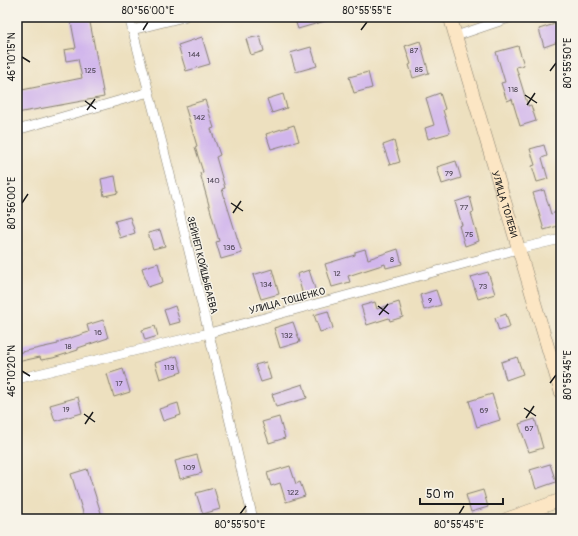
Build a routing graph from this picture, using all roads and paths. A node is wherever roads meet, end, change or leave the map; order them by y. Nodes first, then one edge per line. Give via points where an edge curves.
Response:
1 (129, 17) edge
2 (184, 17) edge
3 (450, 17) edge
4 (512, 17) edge
5 (132, 30) junction
6 (456, 36) junction
7 (149, 92) junction
8 (17, 130) edge
9 (561, 240) edge
10 (518, 249) junction
11 (209, 333) junction
12 (17, 379) edge
13 (561, 392) edge
14 (561, 500) edge
15 (253, 519) edge
16 (508, 519) edge

1 - 5 street, ЗЕЙНЕП КОЙШЫБАЕВА
2 - 5 street
3 - 6 street, УЛИЦА ТОЛЕБИ
4 - 6 street
5 - 7 street, ЗЕЙНЕП КОЙШЫБАЕВА
6 - 10 street, УЛИЦА ТОЛЕБИ
7 - 8 street
7 - 11 street, ЗЕЙНЕП КОЙШЫБАЕВА
9 - 10 street, УЛИЦА ТОЩЕНКО
10 - 11 street, УЛИЦА ТОЩЕНКО
10 - 13 street, УЛИЦА ТОЛЕБИ
11 - 12 street, УЛИЦА ТОЩЕНКО
11 - 15 street, ЗЕЙНЕП КОЙШЫБАЕВА
14 - 16 street

